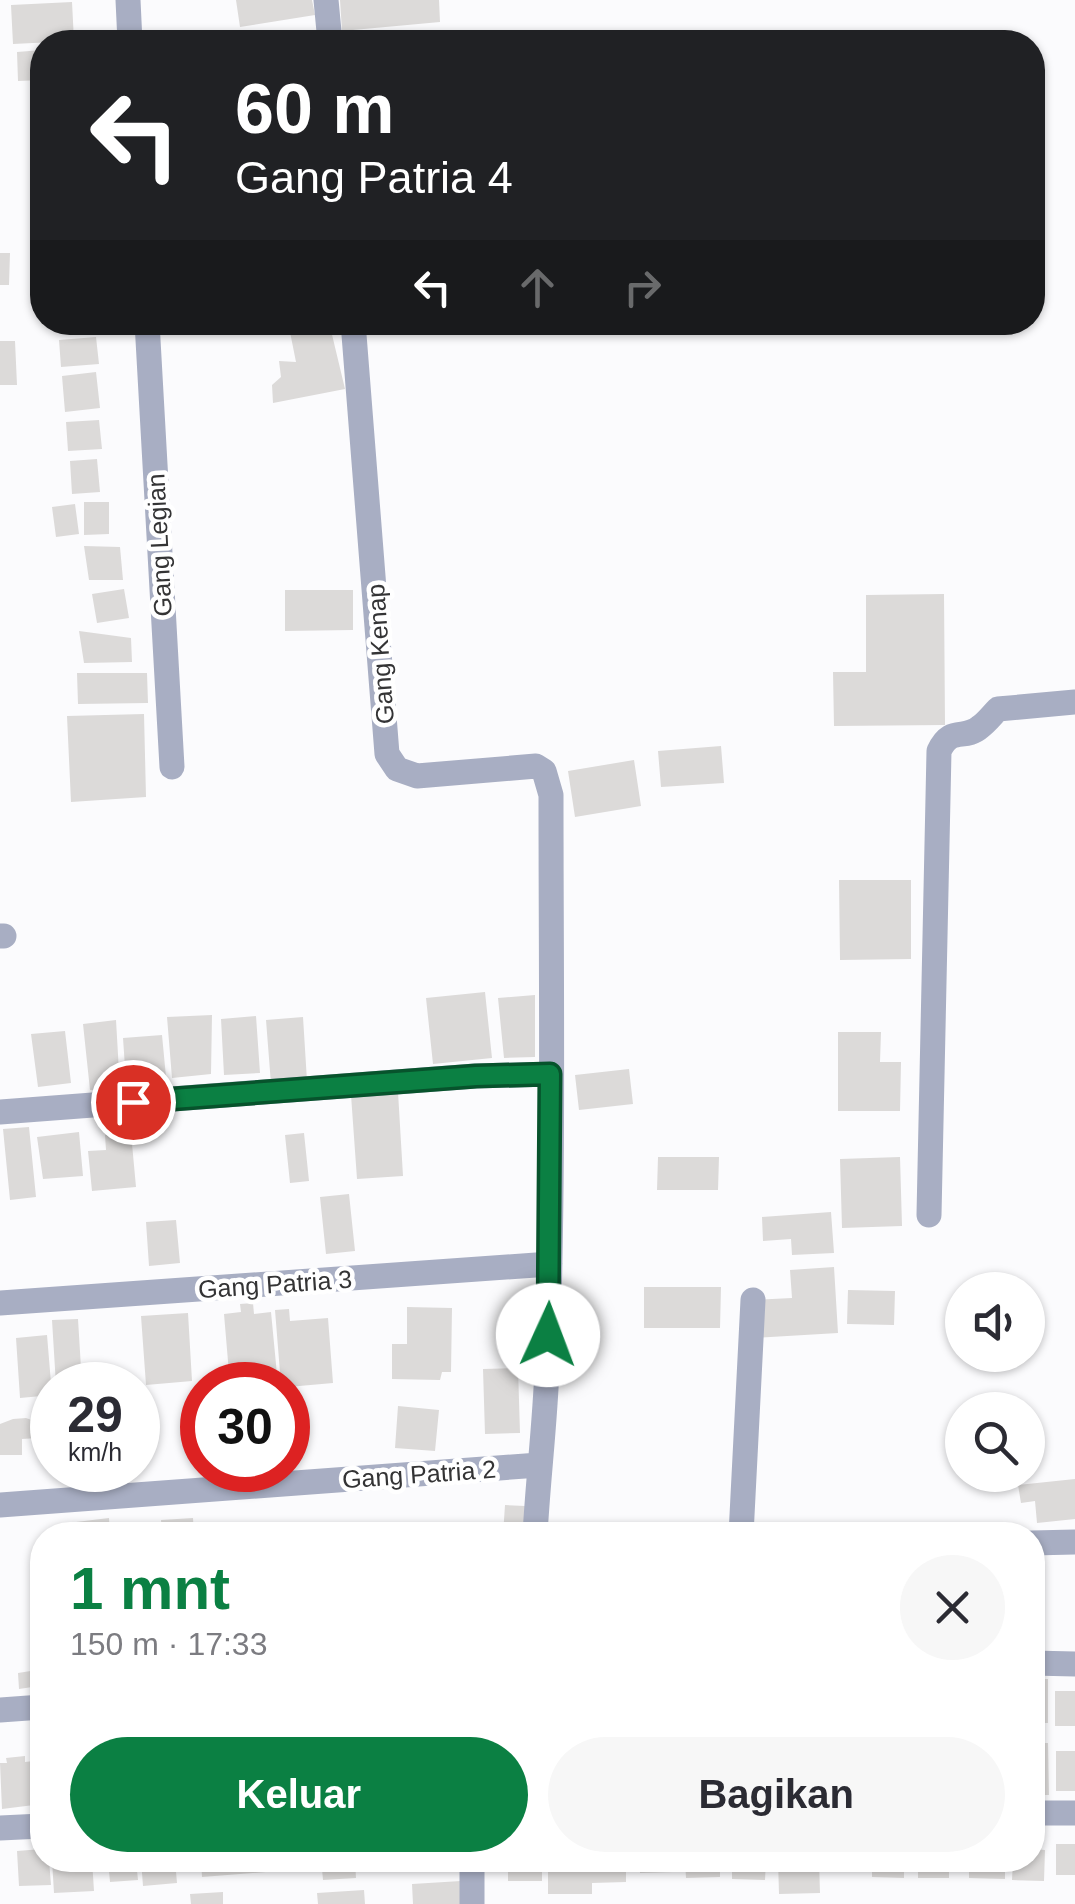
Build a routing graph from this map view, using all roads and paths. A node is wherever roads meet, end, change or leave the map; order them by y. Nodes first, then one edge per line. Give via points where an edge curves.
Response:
1 (128, 0) edge
2 (326, 0) edge
3 (129, 30) edge
4 (329, 30) edge
5 (147, 335) edge
6 (354, 335) edge
7 (1075, 702) edge
8 (172, 766) dead end
9 (550, 1074) junction
10 (0, 1112) edge
11 (929, 1214) dead end
12 (550, 1264) junction
13 (753, 1300) dead end
14 (0, 1303) edge
15 (539, 1465) junction
16 (0, 1506) edge
17 (536, 1522) edge
18 (742, 1522) edge
19 (1045, 1542) edge
20 (1075, 1542) edge
21 (1045, 1663) edge
22 (1075, 1664) edge
23 (30, 1708) edge
24 (0, 1710) edge
25 (1045, 1813) edge
26 (1075, 1813) edge
27 (30, 1827) edge
28 (0, 1828) edge
29 (472, 1872) edge
30 (472, 1904) edge

1 - 3 street
2 - 4 street
5 - 8 street, Gang Legian
6 - 9 street, Gang Kenap via 387,754 397,769 417,776 536,766 544,771 551,795
7 - 11 street via 998,709 973,732 951,735 939,751
9 - 10 street
9 - 12 street
12 - 14 street, Gang Patria 3
12 - 15 street
13 - 18 street
15 - 16 street, Gang Patria 2
15 - 17 street
19 - 20 street
21 - 22 street
23 - 24 street
25 - 26 street
27 - 28 street
29 - 30 street

